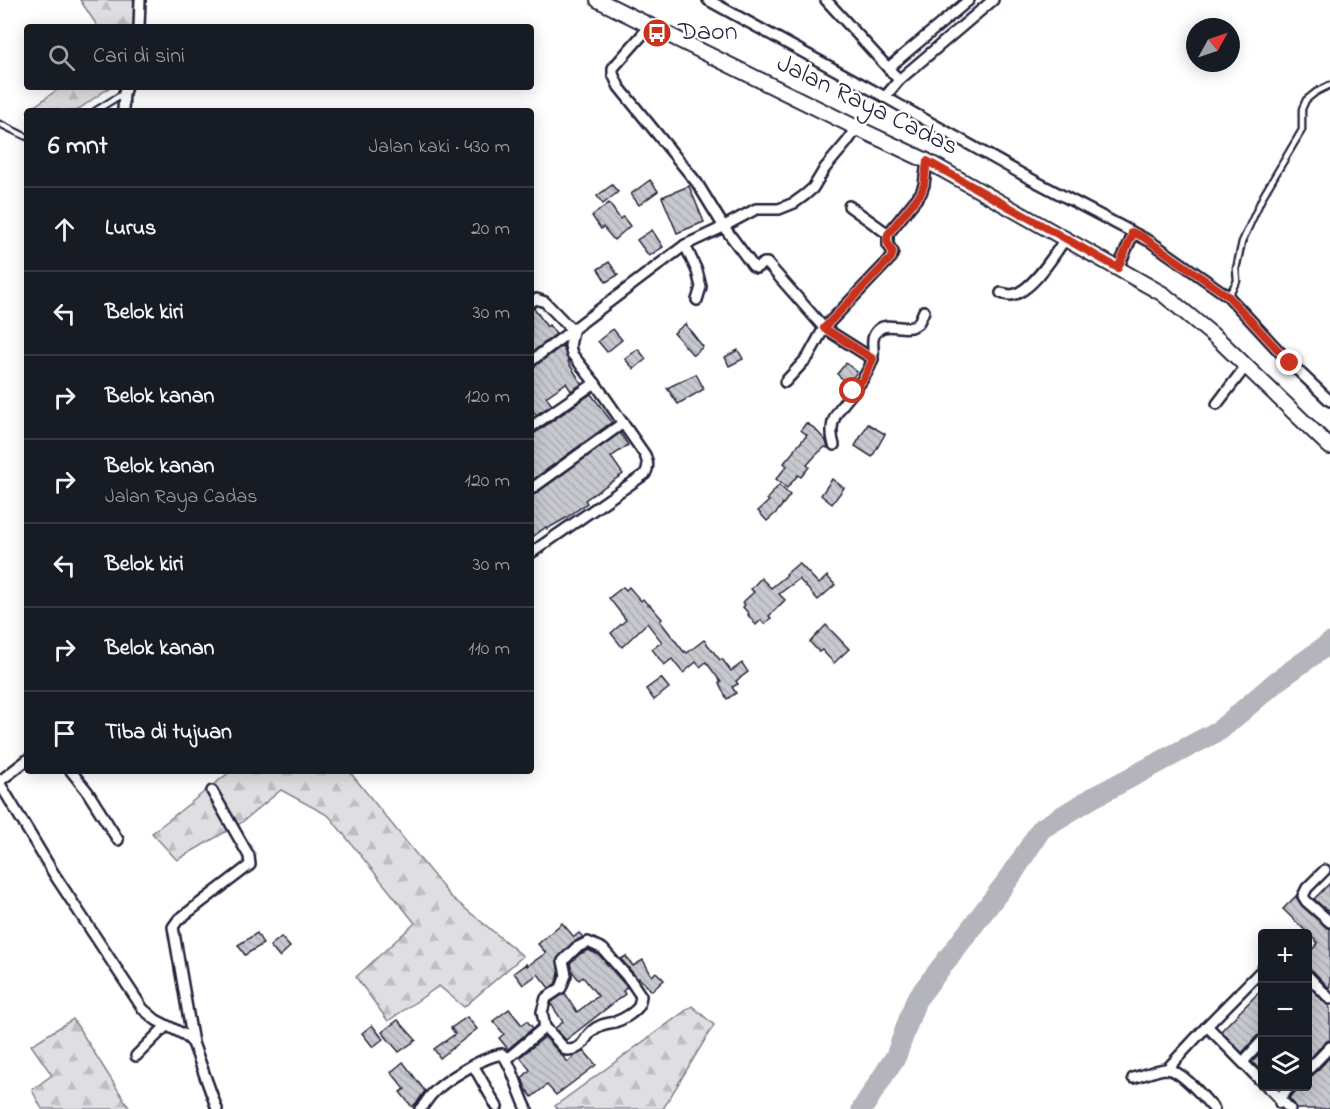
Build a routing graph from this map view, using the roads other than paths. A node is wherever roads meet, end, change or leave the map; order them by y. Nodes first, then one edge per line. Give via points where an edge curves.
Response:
1 (141, 0) edge
2 (598, 0) edge
3 (708, 0) edge
4 (826, 0) edge
5 (969, 0) edge
6 (993, 0) edge
7 (140, 24) edge
8 (650, 26) junction
9 (888, 68) junction
10 (899, 80) junction
11 (1330, 85) edge
12 (125, 90) edge
13 (885, 97) junction
14 (99, 108) edge
15 (123, 108) edge
16 (0, 124) edge
17 (857, 128) junction
18 (24, 136) edge
19 (927, 161) junction
20 (849, 206) dead end
21 (724, 227) junction
22 (888, 234) junction
23 (1132, 235) junction
24 (1065, 239) junction
25 (685, 245) junction
26 (1118, 266) junction
27 (1001, 293) dead end
28 (1228, 296) junction
29 (534, 300) edge
30 (697, 300) dead end
31 (924, 311) dead end
32 (824, 328) junction
33 (573, 331) junction
34 (534, 359) edge
35 (873, 359) junction
36 (1246, 366) junction
37 (785, 382) dead end
38 (595, 383) junction
39 (1330, 400) edge
40 (1217, 404) dead end
41 (623, 423) junction
42 (534, 425) edge
43 (834, 445) dead end
44 (1330, 447) edge
45 (534, 487) edge
46 (534, 551) edge
47 (24, 762) edge
48 (74, 774) edge
49 (0, 782) edge
50 (212, 792) dead end
51 (118, 840) dead end
52 (1325, 870) dead end
53 (1330, 922) edge
54 (1258, 975) edge
55 (1312, 980) edge
56 (1317, 985) junction
57 (1312, 989) edge
58 (1330, 999) edge
59 (166, 1026) junction
60 (1207, 1026) junction
61 (545, 1027) junction
62 (193, 1043) junction
63 (1258, 1046) edge
64 (1330, 1047) edge
65 (136, 1056) dead end
66 (507, 1059) junction
67 (1243, 1062) junction
68 (472, 1065) junction
69 (1312, 1066) edge
70 (1167, 1069) junction
71 (1258, 1077) edge
72 (1133, 1078) dead end
73 (1273, 1091) edge
74 (1286, 1091) edge
75 (1279, 1098) junction
76 (497, 1107) dead end
77 (423, 1108) edge
78 (217, 1109) edge
79 (527, 1109) edge
80 (1214, 1109) edge
81 (1281, 1109) edge
82 (1290, 1109) edge

1 - 7 street
2 - 8 street, Jalan Raya Cadas
3 - 13 street
4 - 9 street
5 - 9 street
6 - 10 street
8 - 17 street, Jalan Raya Cadas
8 - 21 street via 618,61 613,74 619,87 697,183
9 - 10 street
10 - 13 street
11 - 28 lane via 1306,100 1302,130 1263,196 1242,242 1236,281
12 - 14 lane
12 - 15 street
13 - 23 street
16 - 18 lane
17 - 19 street, Jalan Raya Cadas
17 - 21 street via 805,195 779,209 756,209
19 - 22 street via 921,193
19 - 24 street, Jalan Raya Cadas
20 - 22 street
21 - 25 street
21 - 32 street via 753,266 769,265
22 - 32 street via 891,258
23 - 26 street
23 - 28 street via 1151,242
24 - 26 street, Jalan Raya Cadas
24 - 27 street via 1034,280 1012,295
25 - 30 street via 702,287
25 - 33 street
26 - 36 street, Jalan Raya Cadas via 1163,294
28 - 39 street
29 - 33 street via 545,302
31 - 35 street via 914,326 881,327 872,339
32 - 35 street
32 - 37 street via 808,357
33 - 34 street
33 - 38 street via 572,354
35 - 43 street via 864,378 835,415 831,426
36 - 40 street
36 - 44 street, Jalan Raya Cadas
38 - 41 street
38 - 42 street
41 - 45 street
41 - 46 street via 645,455 645,474
47 - 49 street
48 - 51 street
49 - 59 street via 54,874 143,1010
50 - 62 street via 244,846 250,865 173,927
52 - 53 street via 1303,896
54 - 60 street
55 - 56 street
56 - 57 street
56 - 58 street
59 - 62 street
59 - 65 street
60 - 67 street
60 - 70 street
61 - 61 street via 542,1012 546,998 561,988 566,975 563,961 588,942 603,949 641,996 639,1005 628,1015 591,1031 575,1050 566,1050
61 - 66 street
62 - 78 street
63 - 67 street
64 - 69 street
66 - 68 street via 502,1054 494,1055
66 - 79 street
67 - 71 street
68 - 76 street
68 - 77 street via 432,1093
70 - 72 street
70 - 80 street via 1181,1075
73 - 75 street
74 - 75 street
75 - 81 street
75 - 82 street

